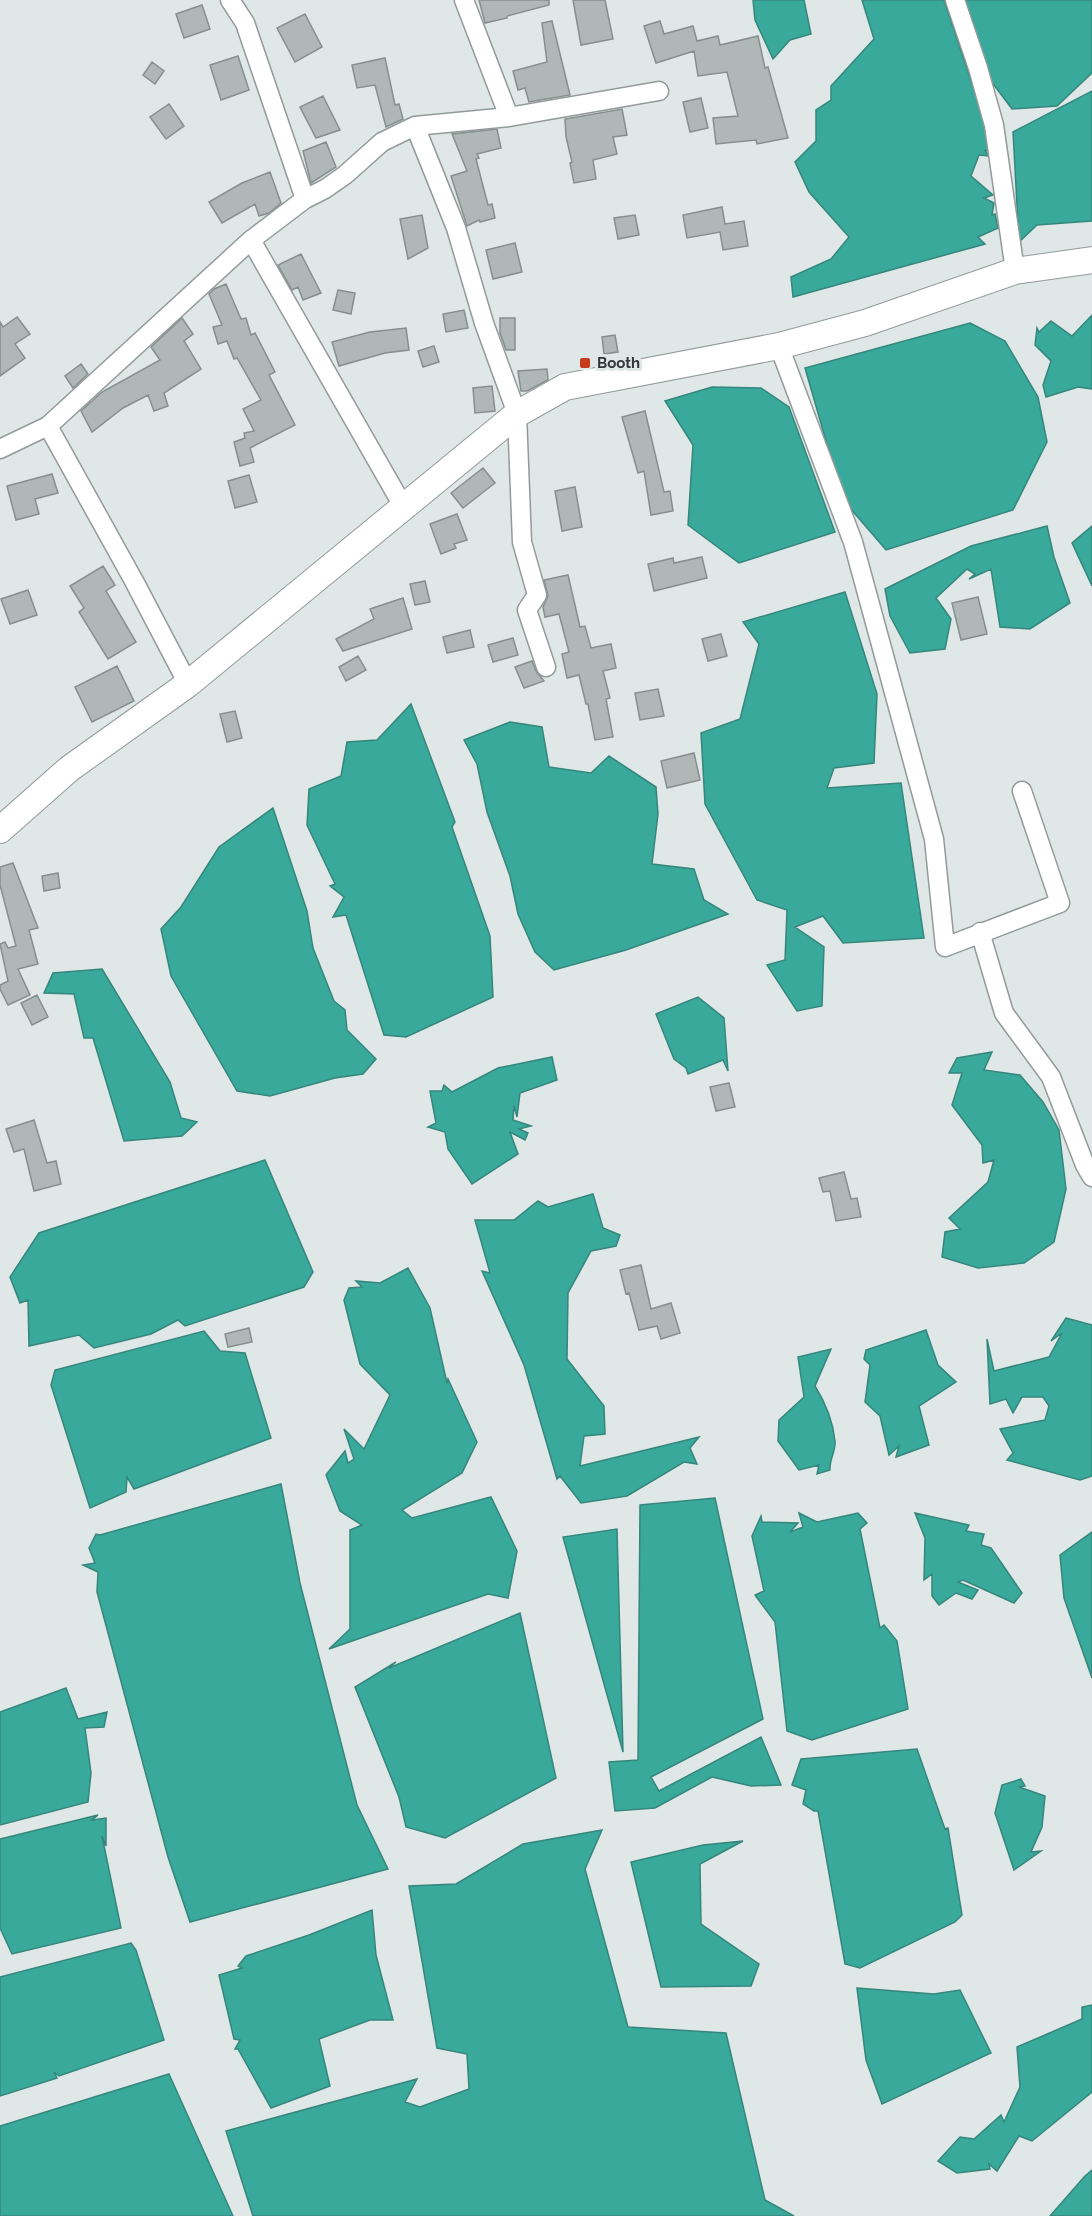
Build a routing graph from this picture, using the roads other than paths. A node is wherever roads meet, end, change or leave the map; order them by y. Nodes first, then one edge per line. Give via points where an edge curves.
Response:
1 (230, 0) edge
2 (464, 0) edge
3 (955, 0) edge
4 (659, 92) dead end
5 (508, 117) junction
6 (415, 126) junction
7 (305, 199) junction
8 (251, 240) junction
9 (1092, 260) edge
10 (1015, 271) junction
11 (779, 346) junction
12 (517, 414) junction
13 (48, 426) junction
14 (0, 449) edge
15 (403, 506) junction
16 (546, 667) dead end
17 (188, 684) junction
18 (1022, 791) dead end
19 (0, 830) edge
20 (980, 932) junction
21 (1092, 1177) edge

1 - 7 street via 246,23
2 - 5 street
3 - 10 street via 994,125
4 - 5 street
5 - 6 street
6 - 7 street via 382,142 345,175
6 - 12 street via 456,228
7 - 8 street
8 - 13 street
8 - 15 street
9 - 10 main road
10 - 11 main road via 865,323
11 - 12 main road via 565,387
11 - 20 street via 853,542 934,839 945,947
12 - 15 main road
12 - 16 street via 522,542 537,595 527,610
13 - 14 street
13 - 17 street
15 - 17 main road
17 - 19 main road via 69,769
18 - 20 street via 1060,903
20 - 21 street via 1004,1013 1051,1077

